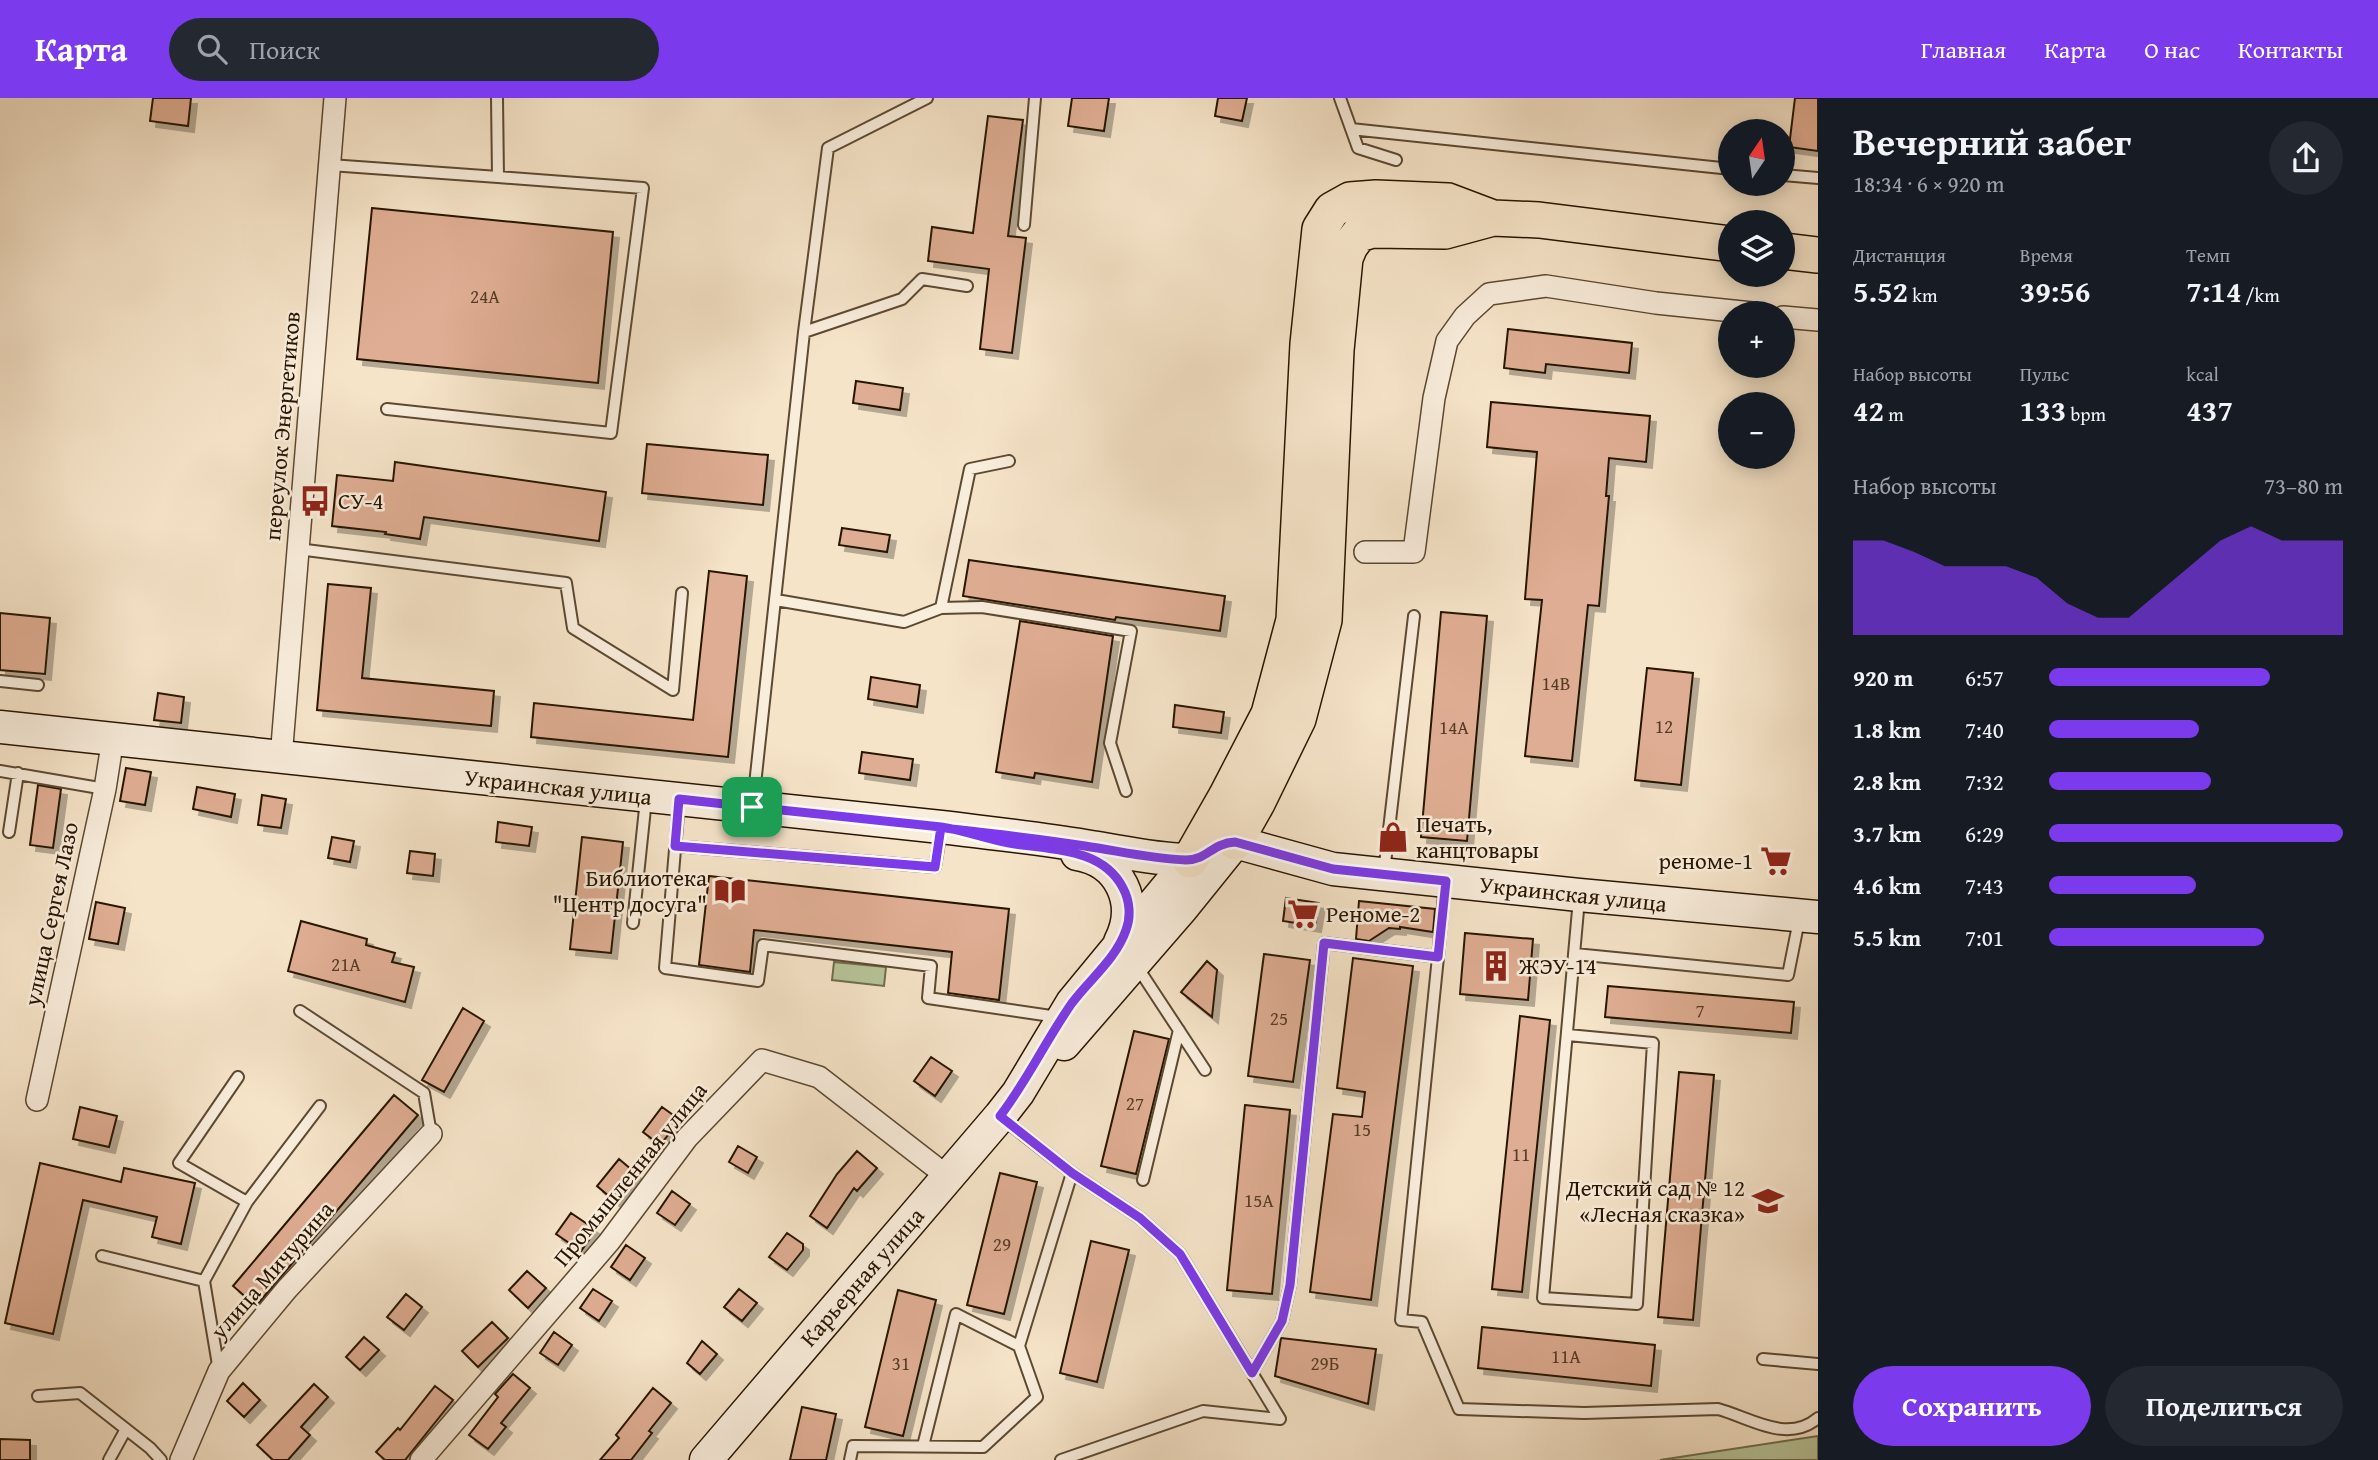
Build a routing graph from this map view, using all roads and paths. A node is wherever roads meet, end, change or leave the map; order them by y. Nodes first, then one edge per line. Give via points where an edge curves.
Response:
1 (335, 98) edge
2 (497, 98) edge
3 (927, 98) edge
4 (1035, 98) edge
5 (1339, 98) edge
6 (1351, 129) junction
7 (1396, 160) dead end
8 (330, 165) junction
9 (1718, 168) edge
10 (1796, 175) edge
11 (498, 177) junction
12 (1818, 178) edge
13 (1493, 218) junction
14 (1024, 225) dead end
15 (1718, 242) edge
16 (1795, 252) edge
17 (1818, 255) edge
18 (967, 286) dead end
19 (1718, 309) edge
20 (1795, 318) edge
21 (1818, 320) edge
22 (804, 332) junction
23 (387, 409) dead end
24 (1010, 461) dead end
25 (298, 550) junction
26 (1365, 552) dead end
27 (682, 593) dead end
28 (776, 600) junction
29 (941, 608) junction
30 (1414, 616) dead end
31 (0, 681) edge
32 (38, 685) dead end
33 (1298, 719) junction
34 (0, 727) edge
35 (113, 738) junction
36 (281, 758) junction
37 (0, 771) edge
38 (18, 773) junction
39 (105, 789) junction
40 (1126, 791) dead end
41 (646, 796) junction
42 (679, 799) junction
43 (752, 807) junction
44 (947, 828) junction
45 (9, 832) dead end
46 (1235, 842) junction
47 (675, 846) junction
48 (1190, 860) junction
49 (1381, 874) junction
50 (1446, 881) junction
51 (1579, 895) junction
52 (1809, 916) edge
53 (633, 923) dead end
54 (1116, 950) junction
55 (1575, 954) junction
56 (1438, 957) junction
57 (1140, 971) dead end
58 (300, 1011) dead end
59 (1051, 1016) dead end
60 (1178, 1030) junction
61 (1568, 1035) junction
62 (1205, 1070) dead end
63 (238, 1077) dead end
64 (37, 1100) dead end
65 (1009, 1105) junction
66 (320, 1106) dead end
67 (431, 1134) joint
68 (1072, 1173) junction
69 (948, 1177) junction
70 (1143, 1180) dead end
71 (247, 1202) junction
72 (102, 1256) dead end
73 (204, 1281) junction
74 (1019, 1346) junction
75 (1763, 1359) dead end
76 (1818, 1364) edge
77 (219, 1371) junction
78 (1252, 1373) junction
79 (38, 1396) dead end
80 (1818, 1418) edge
81 (126, 1429) junction
82 (923, 1446) junction
83 (109, 1460) edge
84 (161, 1460) edge
85 (181, 1460) edge
86 (421, 1460) edge
87 (706, 1460) edge
88 (850, 1460) edge
89 (1061, 1460) edge

1 - 8 street, переулок Энергетиков
2 - 11 lane
3 - 22 lane via 828,148
4 - 14 lane
5 - 6 lane
6 - 7 lane via 1358,148
6 - 9 lane
8 - 11 lane
8 - 25 street, переулок Энергетиков
10 - 12 lane
11 - 23 lane via 643,188 611,433
13 - 15 main road
13 - 33 main road via 1445,231 1372,230 1359,234 1349,246 1336,350 1324,620
13 - 48 main road via 1448,201 1376,198 1350,200 1332,211 1320,229 1308,344 1294,620 1269,714
16 - 17 main road
18 - 22 lane via 922,279 902,299
19 - 26 street via 1546,286 1489,294 1447,341 1433,398 1414,552
20 - 21 street
22 - 28 lane
24 - 29 lane via 970,469
25 - 27 lane via 566,583 573,628 673,690
25 - 36 street, переулок Энергетиков
28 - 29 lane via 904,622
28 - 43 lane
29 - 40 lane via 982,607 1131,631 1111,743
30 - 49 lane
31 - 32 lane
33 - 46 main road
33 - 49 main road via 1289,756 1265,806 1265,829 1277,843
34 - 35 main road, Украинская улица
35 - 36 main road, Украинская улица
35 - 39 street, улица Сергея Лазо
36 - 41 main road, Украинская улица
37 - 38 lane
38 - 39 lane
38 - 45 lane
39 - 64 street, улица Сергея Лазо
41 - 42 main road, Украинская улица
41 - 53 lane
42 - 43 main road, Украинская улица
42 - 47 lane
43 - 44 main road, Украинская улица
44 - 47 lane via 935,867
44 - 48 main road, Украинская улица
44 - 54 main road via 1086,856 1110,869 1129,906 1126,931
46 - 48 main road via 1221,843
46 - 49 main road, Украинская улица via 1333,869
46 - 65 main road, Карьерная улица via 1112,991
47 - 59 lane via 665,968 758,981 762,945 931,966 928,998
48 - 54 main road, Карьерная улица
49 - 50 main road, Украинская улица
50 - 51 main road, Украинская улица
50 - 56 lane
51 - 52 main road, Украинская улица
51 - 55 lane
52 - 55 lane via 1788,975
54 - 65 main road, Карьерная улица via 1072,1003
55 - 61 lane
56 - 78 lane via 1324,943 1290,1285 1282,1321
56 - 80 lane via 1401,1320 1422,1322 1459,1409 1584,1413 1718,1409 1789,1431
57 - 60 lane
58 - 67 lane via 424,1093
60 - 62 lane
60 - 70 lane
61 - 61 lane via 1653,1043 1637,1304 1544,1298
63 - 71 lane via 179,1163
65 - 68 lane
65 - 69 main road, Карьерная улица
66 - 71 lane
67 - 77 street, улица Мичурина via 286,1289
68 - 74 lane
68 - 78 lane via 1140,1218 1180,1254
69 - 86 street, Промышленная улица via 819,1077 762,1060 687,1138 609,1242
69 - 87 main road, Карьерная улица
71 - 73 lane
72 - 73 lane
73 - 77 lane
74 - 82 lane via 1037,1396 983,1447
74 - 82 lane via 956,1314
75 - 76 lane
77 - 85 street, улица Мичурина
78 - 89 lane via 1280,1419 1203,1411
79 - 81 lane via 80,1393
81 - 83 lane
81 - 84 lane
82 - 88 lane via 853,1446

